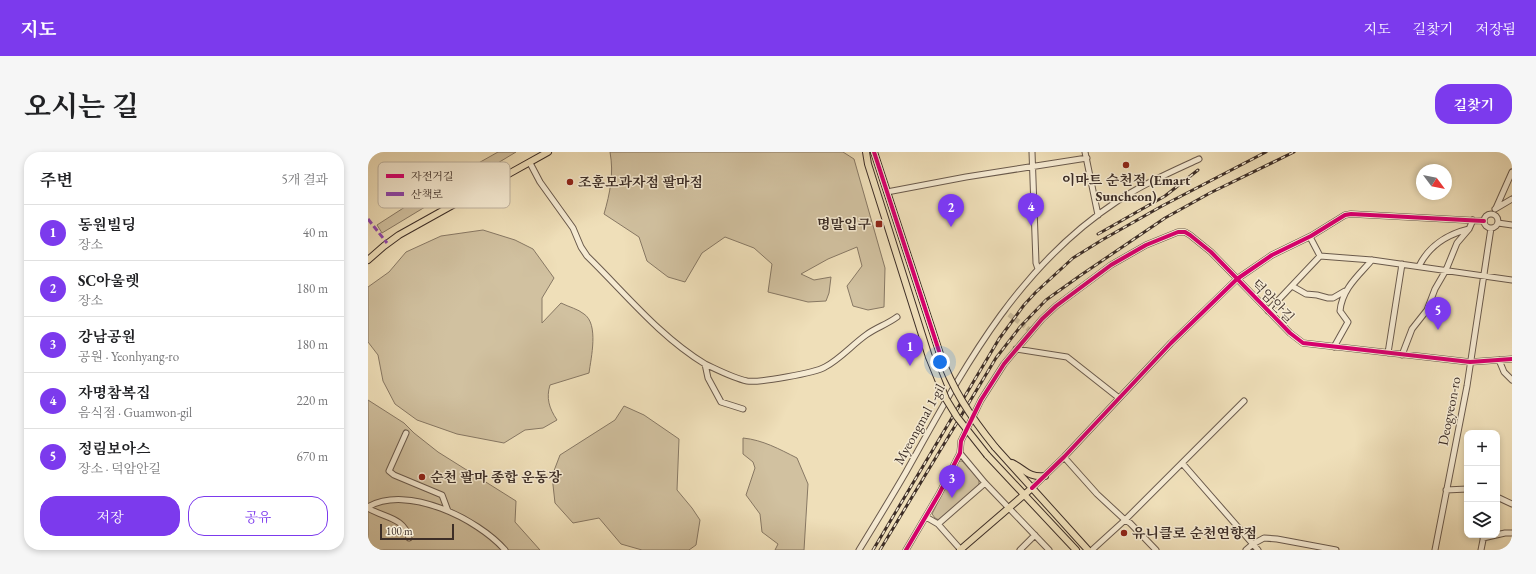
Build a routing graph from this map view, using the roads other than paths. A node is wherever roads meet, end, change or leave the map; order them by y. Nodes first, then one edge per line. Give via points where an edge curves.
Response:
1 (548, 152) edge
2 (863, 152) edge
3 (866, 152) edge
4 (874, 152) edge
5 (1032, 152) edge
6 (539, 154) edge
7 (1086, 155) edge
8 (1199, 159) dead end
9 (530, 163) junction
10 (868, 164) junction
11 (1033, 166) junction
12 (1512, 172) edge
13 (510, 174) edge
14 (886, 192) junction
15 (1512, 199) edge
16 (448, 208) edge
17 (1496, 208) junction
18 (1494, 214) junction
19 (1098, 215) junction
20 (1472, 220) junction
21 (1484, 221) junction
22 (1498, 223) junction
23 (1512, 225) edge
24 (1491, 228) junction
25 (1469, 229) junction
26 (1310, 236) junction
27 (1320, 256) junction
28 (368, 260) edge
29 (1372, 260) junction
30 (1402, 264) junction
31 (1419, 266) junction
32 (1038, 269) junction
33 (1446, 270) junction
34 (1484, 275) junction
35 (1237, 278) junction
36 (1512, 280) edge
37 (1292, 286) junction
38 (1346, 290) junction
39 (1268, 311) junction
40 (897, 317) dead end
41 (1334, 347) junction
42 (1016, 349) junction
43 (1388, 353) junction
44 (1402, 355) junction
45 (1512, 359) edge
46 (1499, 360) junction
47 (1470, 362) junction
48 (705, 364) junction
49 (1512, 380) edge
50 (1119, 398) junction
51 (1244, 401) dead end
52 (743, 409) dead end
53 (406, 433) dead end
54 (960, 453) junction
55 (1064, 457) junction
56 (1007, 461) junction
57 (1182, 463) junction
58 (1044, 476) junction
59 (985, 483) junction
60 (1032, 488) junction
61 (1464, 489) edge
62 (1446, 490) junction
63 (1024, 494) junction
64 (1500, 498) edge
65 (1512, 504) edge
66 (368, 508) edge
67 (1008, 508) junction
68 (448, 511) junction
69 (926, 517) junction
70 (1125, 520) junction
71 (938, 524) junction
72 (1512, 533) edge
73 (1500, 534) edge
74 (1035, 535) junction
75 (410, 538) dead end
76 (1483, 538) edge
77 (1253, 544) junction
78 (505, 550) edge
79 (859, 550) edge
80 (906, 550) edge
81 (961, 550) edge
82 (1020, 550) edge
83 (1049, 550) edge
84 (1076, 550) edge
85 (1088, 550) edge
86 (1092, 550) edge
87 (1156, 550) edge
88 (1246, 550) edge
89 (1258, 550) edge
90 (1336, 550) edge
91 (1435, 550) edge
92 (1481, 550) edge

1 - 6 main road
2 - 10 main road
3 - 10 main road
4 - 14 main road
5 - 11 street
6 - 9 main road
7 - 11 street
7 - 19 street
8 - 19 street, Myeongmal 1-gil via 1139,188
9 - 13 main road
9 - 48 street via 573,228 587,256 674,341
10 - 63 main road, bridge via 929,356 946,399 987,455
11 - 14 street
11 - 32 street
12 - 17 street
14 - 56 main road, bridge via 947,375 980,429
15 - 17 street
16 - 28 main road via 399,235
17 - 18 street
18 - 21 street via 1486,215
18 - 22 street via 1498,218
19 - 32 street, Myeongmal 1-gil
20 - 21 street
20 - 25 street
20 - 26 street via 1351,214
21 - 24 street via 1486,226
22 - 23 street
22 - 24 street via 1496,227
24 - 34 street, Deogyeon-ro
25 - 31 street via 1450,235 1438,243
25 - 33 street via 1457,243
26 - 27 street
26 - 35 street via 1272,255
27 - 29 street
27 - 37 street
29 - 30 street
29 - 38 street
30 - 31 street
30 - 43 street
31 - 33 street
32 - 79 street, Myeongmal 1-gil via 1003,310 950,392
33 - 34 street
33 - 44 street via 1427,310 1412,329
34 - 36 street
34 - 47 street, Deogyeon-ro
35 - 39 street, 덕암안길
35 - 42 street, 덕암안길 via 1195,239 1185,232 1178,232 1146,245 1111,266 1056,306
35 - 50 street
37 - 38 street via 1306,294 1328,298 1333,298
37 - 39 street
38 - 41 street via 1340,311 1348,322
39 - 41 street, 덕암안길 via 1300,342
40 - 48 street via 886,326 872,331 831,364 818,370 752,382
41 - 43 street, 덕암안길
42 - 50 street via 1067,357
42 - 54 street, 덕암안길 via 981,400 961,441
43 - 44 street, 덕암안길
44 - 47 street, 덕암안길
45 - 46 street, 덕암안길
46 - 47 street, 덕암안길
46 - 49 street via 1504,372
47 - 62 street, Deogyeon-ro
48 - 52 street via 708,378 721,402
50 - 55 street
51 - 57 street
53 - 68 street via 389,470 394,475 442,495
54 - 59 street
54 - 69 street, 덕암안길
55 - 58 street
55 - 70 street via 1097,494
56 - 58 main road via 1031,475
56 - 60 main road
57 - 70 street
57 - 77 street
58 - 60 street
59 - 67 street
59 - 71 street
60 - 63 main road
60 - 85 main road
61 - 62 street
62 - 91 street, Deogyeon-ro
63 - 67 main road
63 - 84 main road
64 - 65 street
66 - 68 street via 382,501 403,499 423,502
66 - 75 street via 401,524
67 - 74 street
67 - 81 main road
68 - 78 street via 485,531
69 - 71 street
69 - 80 street, 덕암안길
70 - 86 street
70 - 87 street
71 - 81 street
72 - 73 street
74 - 82 street
74 - 83 street
76 - 92 street
77 - 88 street
77 - 89 street
77 - 90 street via 1264,538

